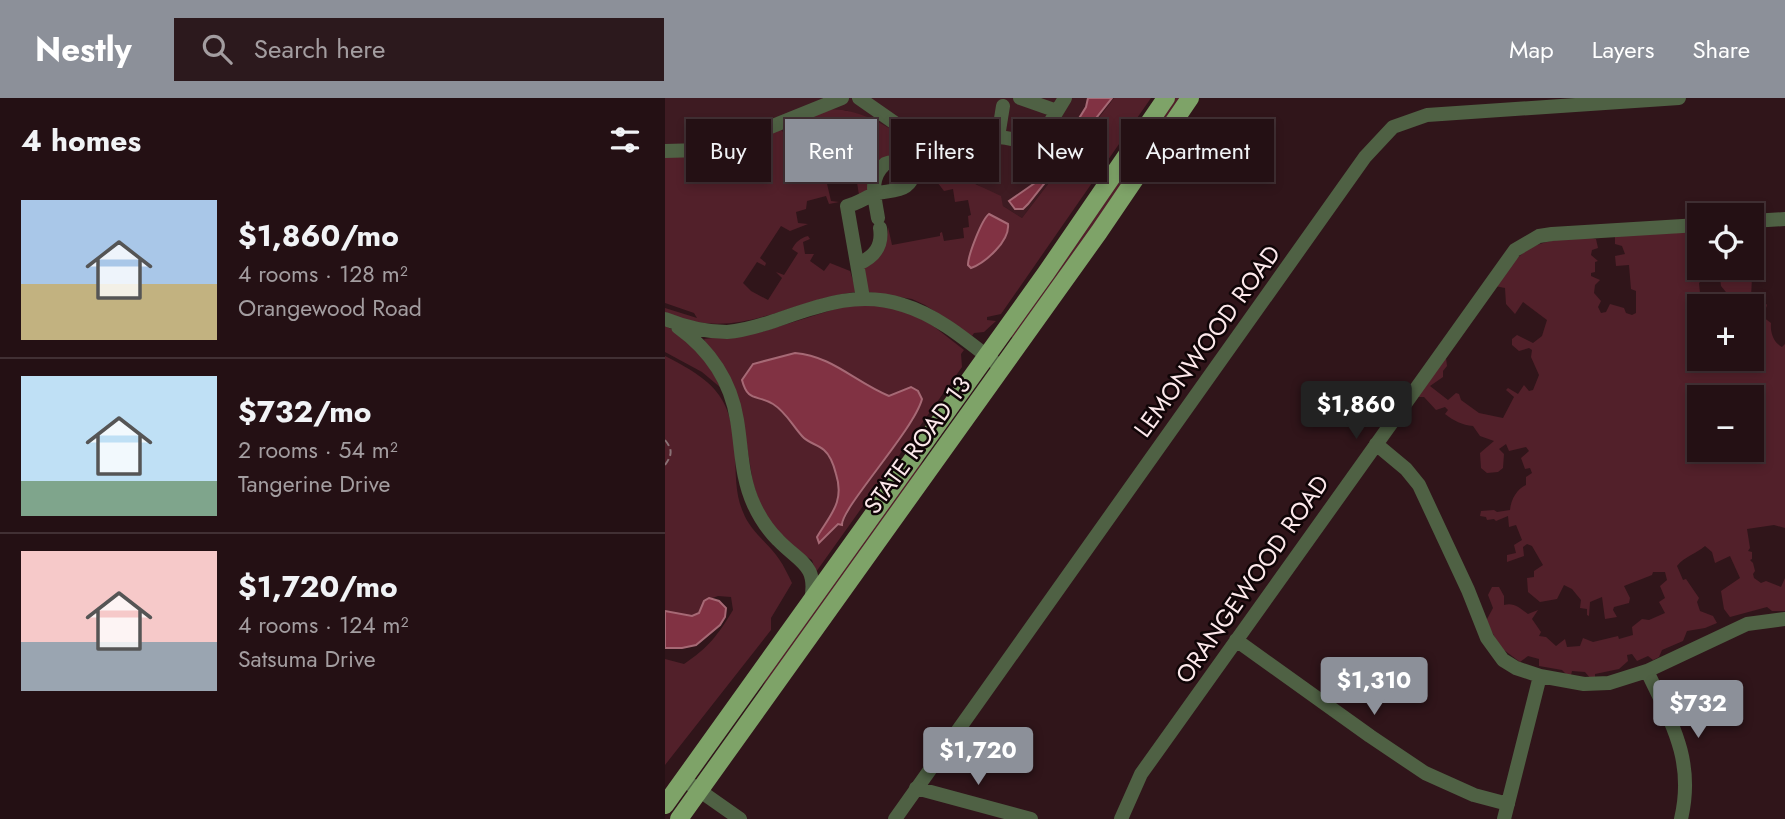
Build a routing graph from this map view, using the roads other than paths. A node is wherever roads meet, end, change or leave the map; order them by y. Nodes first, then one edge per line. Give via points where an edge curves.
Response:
1 (842, 98) edge
2 (1020, 98) edge
3 (1166, 98) edge
4 (1190, 98) edge
5 (1679, 98) edge
6 (863, 99) edge
7 (1626, 100) edge
8 (1061, 105) edge
9 (1003, 106) dead end
10 (892, 119) edge
11 (999, 131) edge
12 (999, 137) edge
13 (665, 151) edge
14 (1785, 219) edge
15 (1764, 220) edge
16 (1687, 226) edge
17 (858, 264) junction
18 (863, 298) junction
19 (665, 319) edge
20 (986, 356) junction
21 (1002, 368) junction
22 (1376, 444) junction
23 (811, 602) junction
24 (1785, 619) edge
25 (1236, 639) junction
26 (1647, 671) junction
27 (1540, 676) junction
28 (683, 779) junction
29 (916, 788) junction
30 (699, 790) junction
31 (1508, 804) junction
32 (665, 805) edge
33 (679, 819) edge
34 (740, 819) edge
35 (895, 819) edge
36 (1031, 819) edge
37 (1121, 819) edge
38 (1504, 819) edge
39 (1681, 819) edge

1 - 13 street via 726,145
2 - 8 street
3 - 20 main road, STATE ROAD 13
4 - 21 main road, STATE ROAD 13
5 - 7 street, LEMONWOOD ROAD
6 - 10 street
7 - 29 street, LEMONWOOD ROAD via 1427,115 1401,122 1378,141
8 - 12 street via 1035,141
9 - 11 street
14 - 15 street
16 - 22 street, ORANGEWOOD ROAD via 1552,234 1526,242 1506,261
17 - 17 street via 880,244 874,194 847,206
17 - 18 street
18 - 19 street via 843,299 729,332
18 - 20 street via 918,310
19 - 23 street via 703,347 723,376 734,408 749,493 772,533 809,568
20 - 21 street
20 - 23 main road, STATE ROAD 13
21 - 30 main road, STATE ROAD 13
22 - 25 street, ORANGEWOOD ROAD
22 - 27 street via 1419,485 1493,649 1516,668
23 - 28 main road, STATE ROAD 13
24 - 26 street via 1747,624
25 - 31 street via 1425,773
25 - 37 street, ORANGEWOOD ROAD via 1142,774
26 - 27 street via 1595,685
26 - 39 street via 1682,750 1686,785
27 - 31 street
28 - 30 street
28 - 32 main road, STATE ROAD 13
29 - 35 street, LEMONWOOD ROAD
29 - 36 street
30 - 33 main road, STATE ROAD 13
30 - 34 street
31 - 38 street

